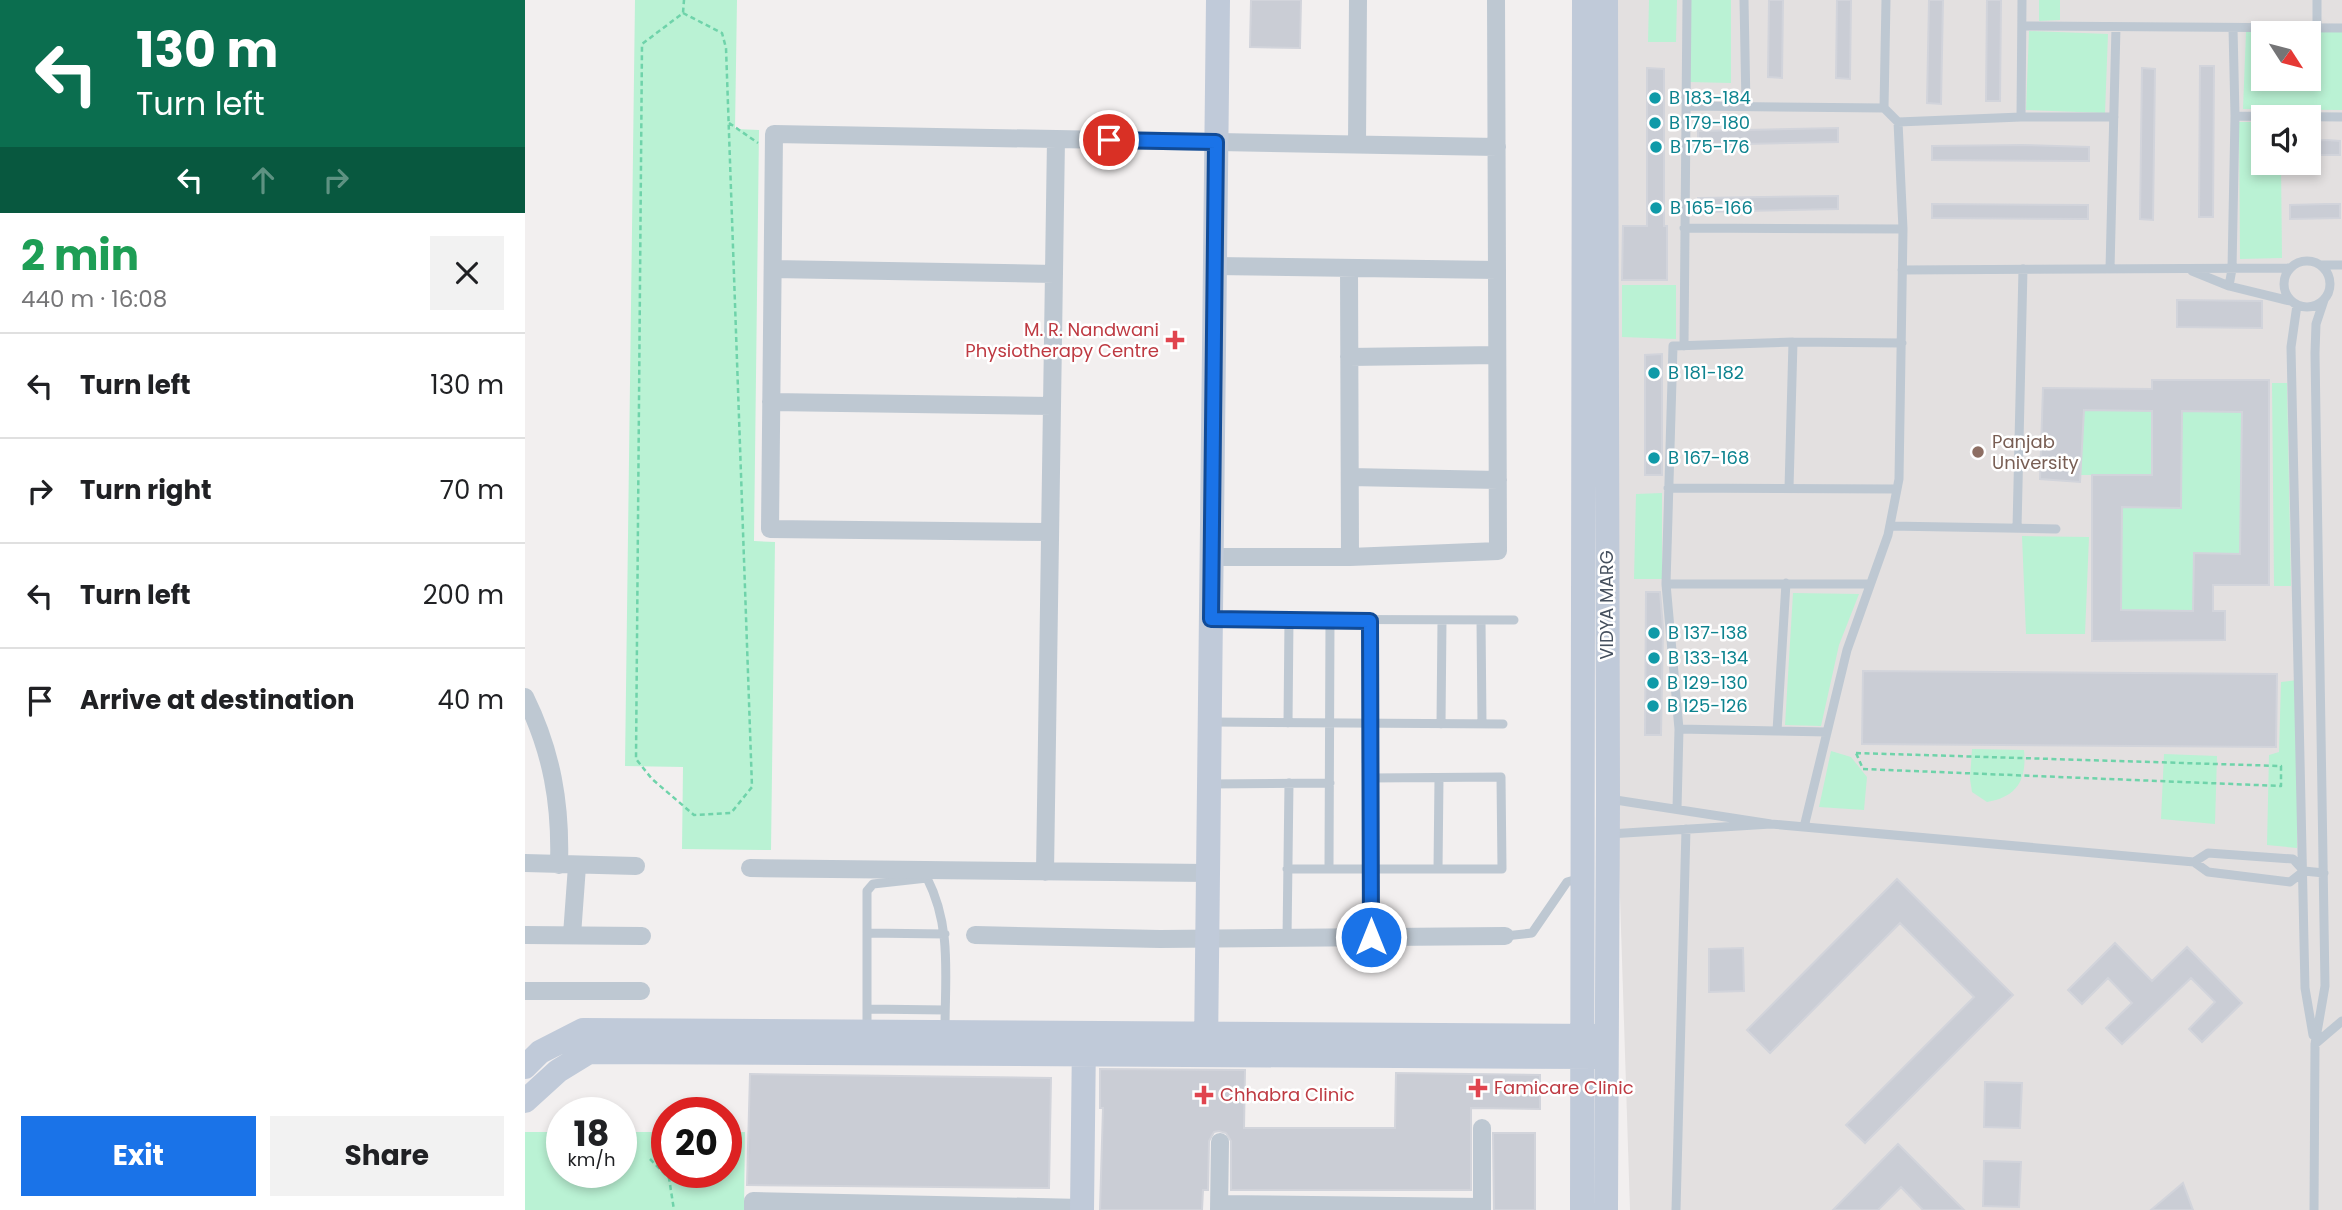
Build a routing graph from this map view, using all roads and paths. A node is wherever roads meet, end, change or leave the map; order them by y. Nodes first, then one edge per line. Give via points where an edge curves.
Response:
1 (684, 0) edge
2 (1218, 0) edge
3 (1358, 0) edge
4 (1496, 0) edge
5 (1584, 0) edge
6 (1606, 0) edge
7 (1687, 0) edge
8 (1744, 0) edge
9 (1886, 0) edge
10 (2022, 0) edge
11 (2317, 0) edge
12 (683, 13) junction
13 (2317, 21) edge
14 (2022, 26) junction
15 (2116, 27) junction
16 (2321, 27) edge
17 (2234, 28) junction
18 (2251, 28) edge
19 (2342, 28) edge
20 (1686, 106) junction
21 (1747, 106) junction
22 (1884, 108) junction
23 (2235, 116) junction
24 (2021, 117) junction
25 (2114, 117) junction
26 (2342, 117) edge
27 (1898, 122) junction
28 (729, 123) junction
29 (1056, 139) junction
30 (1216, 142) junction
31 (1357, 144) junction
32 (1497, 147) junction
33 (774, 155) junction
34 (1684, 228) junction
35 (1903, 229) junction
36 (2321, 265) junction
37 (2342, 265) edge
38 (1215, 267) junction
39 (1349, 268) junction
40 (2290, 268) junction
41 (2023, 269) junction
42 (2110, 269) junction
43 (2185, 269) junction
44 (2232, 269) junction
45 (773, 270) junction
46 (1497, 270) junction
47 (1902, 270) junction
48 (1054, 274) junction
49 (2342, 282) edge
50 (2330, 284) junction
51 (2229, 286) junction
52 (2324, 300) junction
53 (2293, 303) junction
54 (1793, 342) junction
55 (1902, 343) junction
56 (1685, 346) junction
57 (1497, 355) junction
58 (1349, 357) junction
59 (771, 402) junction
60 (1052, 406) junction
61 (1350, 477) junction
62 (1498, 480) junction
63 (1668, 488) junction
64 (1789, 488) junction
65 (1897, 489) junction
66 (1890, 526) junction
67 (2017, 528) junction
68 (2056, 529) dead end
69 (1050, 532) junction
70 (1212, 557) junction
71 (1350, 557) junction
72 (1786, 583) junction
73 (1666, 584) junction
74 (1870, 584) junction
75 (1211, 619) junction
76 (1289, 620) junction
77 (1330, 620) junction
78 (1442, 620) junction
79 (1481, 620) junction
80 (1514, 620) dead end
81 (1370, 621) junction
82 (525, 697) edge
83 (1210, 722) junction
84 (1288, 723) junction
85 (1330, 723) junction
86 (1370, 723) junction
87 (1441, 724) junction
88 (1482, 724) junction
89 (1503, 724) dead end
90 (1679, 729) junction
91 (1777, 731) junction
92 (1826, 732) junction
93 (2281, 766) joint
94 (1370, 778) junction
95 (1439, 778) junction
96 (1289, 783) junction
97 (1330, 783) junction
98 (1209, 784) junction
99 (1678, 809) junction
100 (1597, 816) junction
101 (1771, 824) junction
102 (1804, 827) junction
103 (1686, 829) junction
104 (2194, 862) junction
105 (525, 863) edge
106 (568, 865) junction
107 (636, 866) dead end
108 (750, 868) dead end
109 (1329, 868) junction
110 (1287, 869) junction
111 (1370, 869) junction
112 (1438, 869) junction
113 (1045, 872) junction
114 (2304, 872) junction
115 (1208, 873) junction
116 (2323, 873) junction
117 (927, 874) junction
118 (1583, 877) junction
119 (867, 933) junction
120 (945, 934) junction
121 (525, 935) edge
122 (572, 935) junction
123 (975, 935) dead end
124 (642, 936) dead end
125 (1505, 936) joint
126 (1371, 937) junction
127 (1287, 938) junction
128 (1208, 939) junction
129 (525, 991) edge
130 (641, 991) dead end
131 (2342, 1020) edge
132 (945, 1021) junction
133 (868, 1031) junction
134 (1084, 1043) junction
135 (1207, 1044) junction
136 (2315, 1044) junction
137 (1595, 1046) junction
138 (525, 1067) edge
139 (525, 1101) edge
140 (1482, 1128) dead end
141 (1220, 1142) dead end
142 (650, 1159) dead end
143 (1219, 1207) edge
144 (1351, 1208) edge
145 (1482, 1208) edge
146 (1082, 1209) edge
147 (674, 1210) edge
148 (753, 1210) edge
149 (1582, 1210) edge
150 (1607, 1210) edge
151 (1676, 1210) edge
152 (2314, 1210) edge

1 - 12 path
2 - 30 street
3 - 31 street
4 - 32 street
5 - 100 street, VIDYA MARG
6 - 100 street, VIDYA MARG
7 - 20 lane
8 - 21 lane
9 - 22 lane
10 - 14 lane
11 - 13 lane
12 - 28 path via 722,33
12 - 28 path via 642,44 636,759 694,816 731,813 752,787
14 - 15 lane
14 - 24 lane
15 - 17 lane
15 - 25 lane
16 - 19 lane
17 - 18 lane
17 - 23 lane
20 - 21 lane
20 - 34 lane
21 - 22 lane
22 - 27 lane
23 - 26 lane
23 - 44 lane
24 - 25 lane
24 - 27 lane
25 - 42 lane
27 - 35 lane
28 - 33 path
29 - 30 street
29 - 33 street via 774,134
29 - 48 street
30 - 31 street
30 - 38 street
31 - 32 street
32 - 46 street
33 - 45 street
34 - 35 lane
34 - 56 lane
35 - 47 lane
36 - 37 lane
36 - 40 lane via 2306,261
36 - 50 lane
38 - 39 street
38 - 70 street
39 - 46 street
39 - 58 street
40 - 44 lane
40 - 53 lane via 2283,285
41 - 42 lane
41 - 47 lane
41 - 67 lane
42 - 43 lane
43 - 44 lane
43 - 51 lane
44 - 51 lane
45 - 48 street
45 - 59 street
46 - 57 street
47 - 55 lane
48 - 60 street
49 - 50 lane
50 - 52 lane
51 - 53 lane
52 - 53 lane via 2307,307
52 - 116 lane via 2316,324 2315,353
53 - 114 lane
54 - 55 lane
54 - 56 lane
54 - 64 lane
55 - 65 lane
56 - 63 lane via 1673,346
57 - 58 street
57 - 62 street
58 - 61 street
59 - 60 street
59 - 69 street via 770,529
60 - 69 street
61 - 62 street
61 - 71 street
62 - 71 street via 1498,551
63 - 64 lane
63 - 73 lane
64 - 65 lane
65 - 66 lane
66 - 67 lane
66 - 74 lane
67 - 68 lane
69 - 113 street
70 - 71 street
70 - 75 street
72 - 73 lane
72 - 74 lane
72 - 91 lane
73 - 90 lane
74 - 92 lane via 1846,650
75 - 76 lane
75 - 83 street
76 - 77 lane
76 - 84 lane
77 - 81 lane
77 - 85 lane
78 - 79 lane
78 - 81 lane
78 - 87 lane
79 - 80 lane
79 - 88 lane
81 - 86 lane
82 - 106 street via 553,776
83 - 84 lane
83 - 98 street
84 - 85 lane
85 - 86 lane
85 - 97 lane
86 - 87 lane
86 - 94 lane
87 - 88 lane
88 - 89 lane
90 - 91 lane
90 - 99 lane
91 - 92 lane
92 - 102 lane
93 - 93 path via 2253,765 1856,753 1863,769 2281,786
94 - 95 lane
94 - 111 lane
95 - 112 lane
95 - 112 lane via 1501,777 1502,869
96 - 97 lane
96 - 98 lane
96 - 110 lane
97 - 109 lane
98 - 115 street
99 - 100 lane
99 - 101 lane
100 - 103 lane
100 - 118 street, VIDYA MARG
100 - 137 street, VIDYA MARG
101 - 102 lane
101 - 103 lane
102 - 104 lane
103 - 151 lane
104 - 114 lane via 2208,872 2290,882
104 - 114 lane via 2208,853 2293,859
105 - 106 street
106 - 107 street
106 - 122 street
108 - 117 street
109 - 110 lane
109 - 111 lane
110 - 127 lane
111 - 112 lane
111 - 126 lane
113 - 115 street
113 - 117 street
114 - 116 lane
114 - 136 lane via 2305,988
115 - 128 street
116 - 136 lane via 2325,986
117 - 119 lane via 870,886
117 - 120 lane
118 - 125 lane via 1567,882 1532,933
118 - 137 street, VIDYA MARG
119 - 120 lane
119 - 133 lane
120 - 132 lane
121 - 122 street
122 - 124 street
123 - 128 street
125 - 126 street
126 - 127 street
127 - 128 street
128 - 135 street
129 - 130 street
131 - 136 lane
132 - 133 street
132 - 134 street
133 - 134 street
133 - 138 street via 583,1030 540,1052
133 - 139 street via 589,1052 558,1071
134 - 135 street
134 - 146 street
135 - 137 street
136 - 152 lane
137 - 149 street, VIDYA MARG
137 - 150 street, VIDYA MARG
140 - 145 street
141 - 143 street
142 - 147 path via 669,1178
143 - 144 street
144 - 145 street
146 - 148 street via 753,1200

